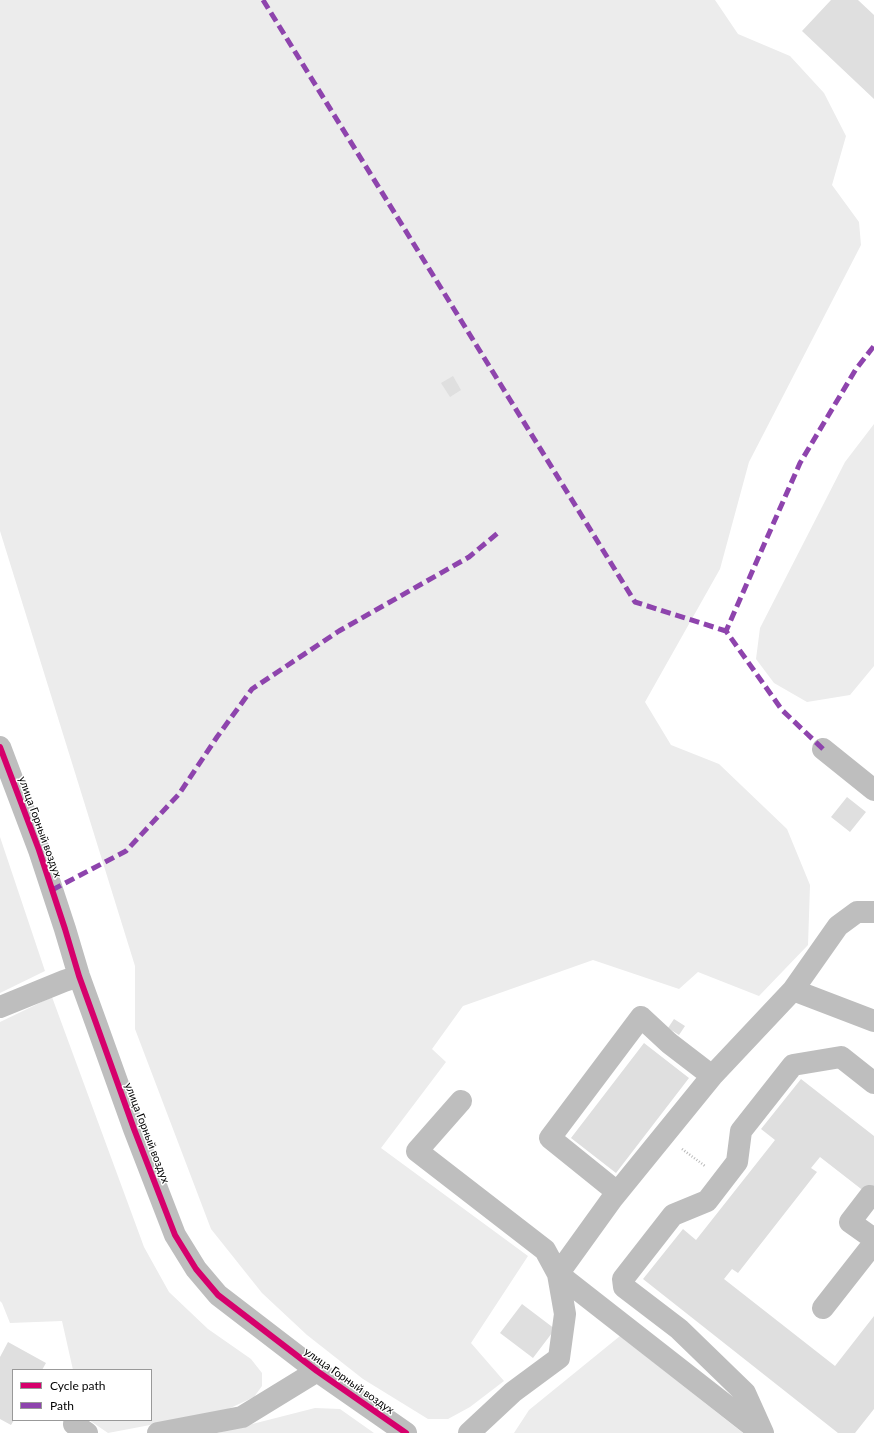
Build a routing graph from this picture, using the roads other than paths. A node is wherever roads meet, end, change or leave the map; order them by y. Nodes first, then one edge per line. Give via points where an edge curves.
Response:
1 (0, 747) edge
2 (823, 749) dead end
3 (874, 790) edge
4 (874, 912) edge
5 (79, 976) junction
6 (793, 990) junction
7 (0, 1007) edge
8 (874, 1021) edge
9 (712, 1076) junction
10 (874, 1083) edge
11 (461, 1101) dead end
12 (617, 1192) junction
13 (870, 1196) dead end
14 (874, 1239) edge
15 (874, 1243) edge
16 (558, 1274) junction
17 (823, 1308) dead end
18 (317, 1371) junction
19 (158, 1433) edge
20 (406, 1433) edge
21 (469, 1433) edge
22 (762, 1433) edge

1 - 5 street, улица Горный воздух via 39,850
2 - 3 street
4 - 6 street via 857,912 838,926
5 - 7 street
5 - 18 street, улица Горный воздух via 175,1235 196,1269 218,1295
6 - 8 street
6 - 9 street
9 - 12 street
9 - 12 street via 669,1043 641,1017 550,1138
10 - 22 street via 841,1057 793,1065 741,1131 737,1162 707,1201 672,1215 623,1279 624,1287 679,1329 744,1393
11 - 16 street via 417,1151 545,1250
12 - 16 street
13 - 14 street via 850,1222
15 - 17 street
16 - 21 street via 565,1314 559,1358 513,1392
16 - 22 street
18 - 19 street via 242,1417
18 - 20 street, улица Горный воздух

